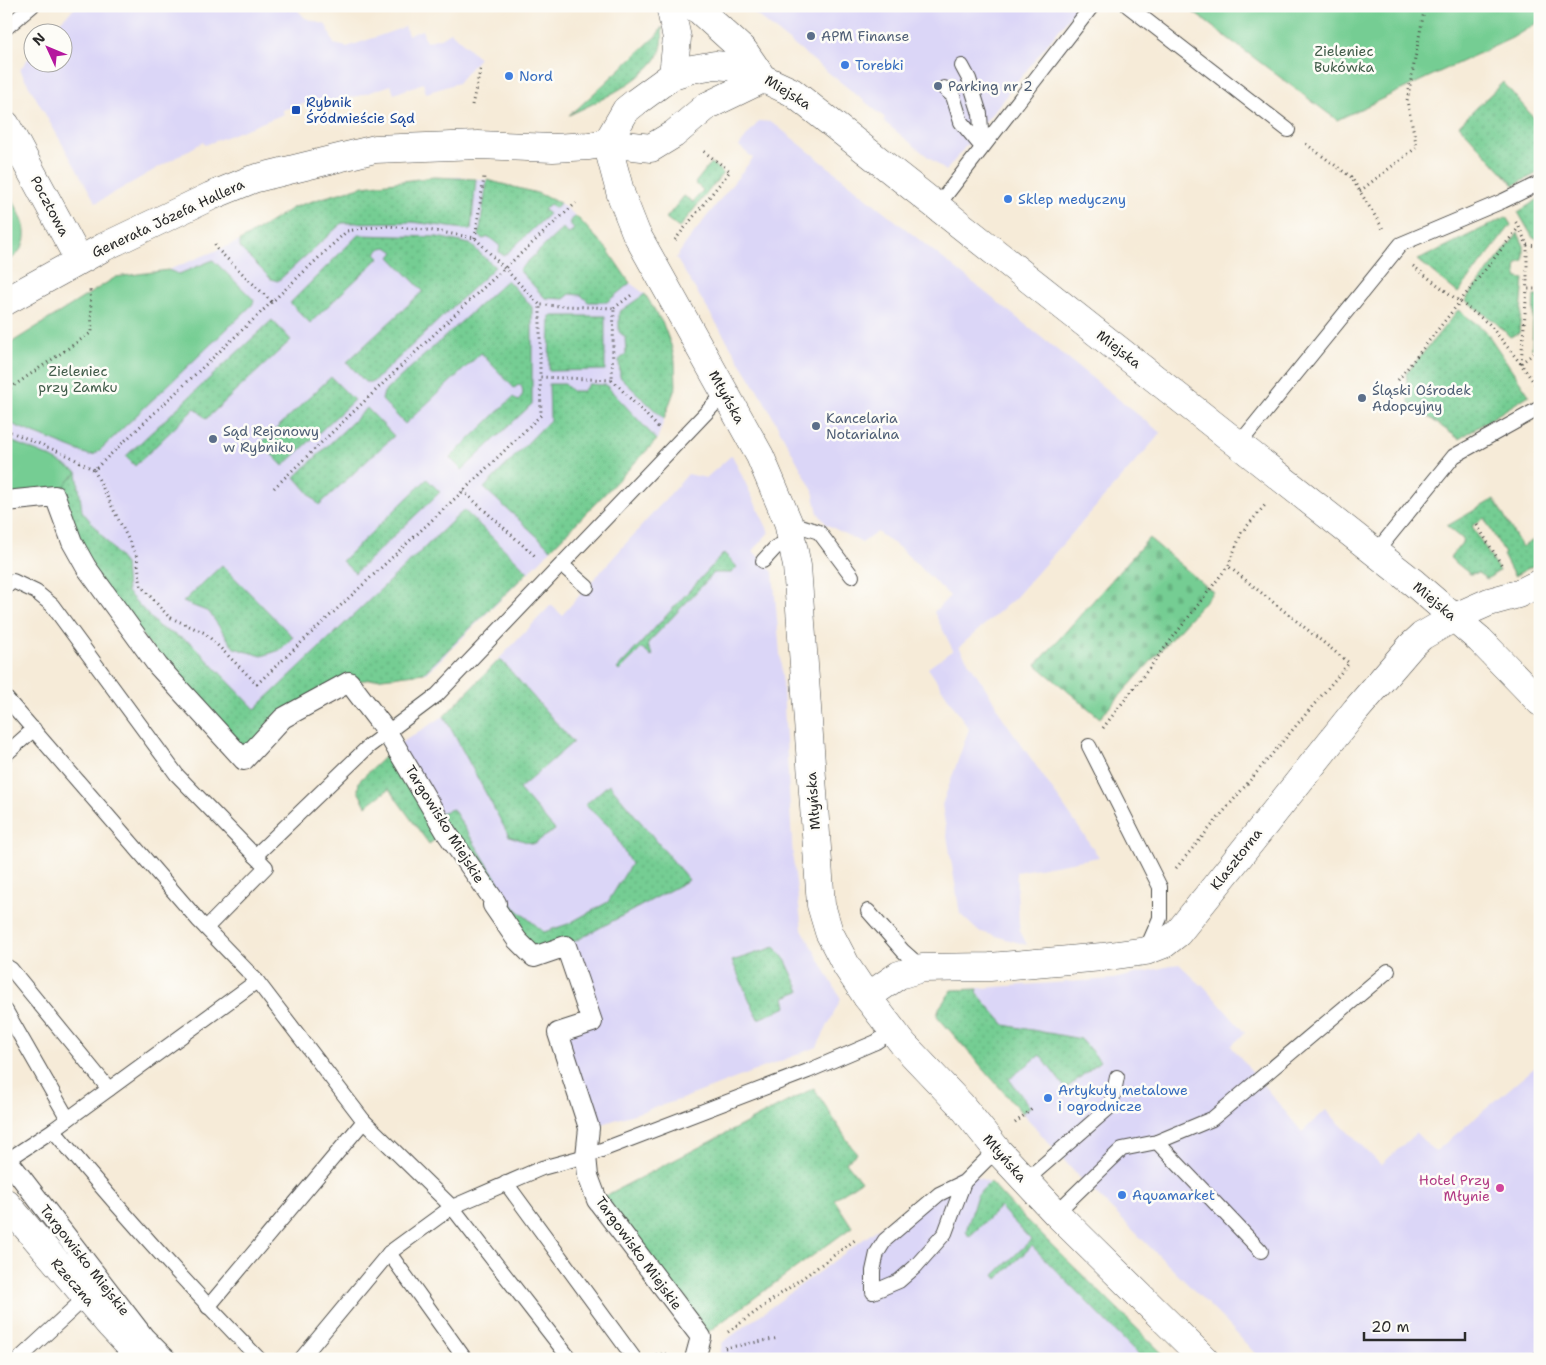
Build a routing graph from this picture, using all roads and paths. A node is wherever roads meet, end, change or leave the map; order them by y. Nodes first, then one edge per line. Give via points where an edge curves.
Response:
1 (32, 6) edge
2 (670, 6) edge
3 (692, 6) edge
4 (1092, 6) edge
5 (1128, 6) edge
6 (1425, 6) edge
7 (6, 28) edge
8 (962, 66) dead end
9 (481, 67) dead end
10 (673, 75) junction
11 (763, 79) junction
12 (944, 88) dead end
13 (472, 105) dead end
14 (6, 125) edge
15 (1288, 130) dead end
16 (607, 143) junction
17 (982, 147) junction
18 (702, 150) dead end
19 (485, 173) dead end
20 (1540, 183) edge
21 (1360, 191) dead end
22 (1503, 201) junction
23 (576, 203) dead end
24 (938, 206) junction
25 (1519, 227) junction
26 (682, 231) dead end
27 (475, 238) junction
28 (215, 244) dead end
29 (1527, 245) junction
30 (1540, 246) edge
31 (79, 260) junction
32 (505, 269) junction
33 (90, 289) dead end
34 (1527, 289) junction
35 (1540, 289) edge
36 (631, 295) dead end
37 (6, 301) edge
38 (272, 302) junction
39 (540, 305) junction
40 (614, 308) junction
41 (1540, 349) edge
42 (1524, 368) dead end
43 (540, 377) junction
44 (612, 380) junction
45 (1398, 380) dead end
46 (1538, 389) dead end
47 (6, 391) edge
48 (725, 393) junction
49 (1540, 408) edge
50 (659, 429) dead end
51 (6, 430) edge
52 (1239, 444) junction
53 (94, 470) junction
54 (274, 488) dead end
55 (464, 491) junction
56 (6, 501) edge
57 (1266, 503) dead end
58 (1477, 525) dead end
59 (790, 531) junction
60 (1376, 552) junction
61 (540, 561) dead end
62 (763, 561) dead end
63 (562, 565) junction
64 (1228, 566) junction
65 (1504, 569) dead end
66 (852, 576) dead end
67 (1540, 583) edge
68 (6, 587) edge
69 (587, 587) dead end
70 (1455, 617) junction
71 (6, 698) edge
72 (1540, 702) edge
73 (34, 729) junction
74 (387, 732) junction
75 (1089, 746) joint
76 (6, 754) edge
77 (255, 856) junction
78 (1160, 887) junction
79 (868, 911) dead end
80 (206, 928) junction
81 (1146, 951) junction
82 (6, 966) edge
83 (922, 968) junction
84 (1388, 971) dead end
85 (257, 981) junction
86 (867, 997) junction
87 (6, 1011) edge
88 (892, 1030) junction
89 (1117, 1077) dead end
90 (109, 1089) junction
91 (1032, 1109) dead end
92 (68, 1119) junction
93 (364, 1121) junction
94 (1014, 1124) dead end
95 (53, 1130) junction
96 (1157, 1142) junction
97 (999, 1152) junction
98 (586, 1156) junction
99 (7, 1160) edge
100 (1026, 1181) junction
101 (964, 1182) junction
102 (506, 1183) junction
103 (6, 1203) edge
104 (452, 1207) junction
105 (1056, 1213) junction
106 (857, 1238) dead end
107 (1261, 1251) dead end
108 (389, 1253) junction
109 (86, 1297) junction
110 (208, 1307) junction
111 (724, 1334) dead end
112 (19, 1359) edge
113 (141, 1359) edge
114 (166, 1359) edge
115 (259, 1359) edge
116 (301, 1359) edge
117 (465, 1359) edge
118 (570, 1359) edge
119 (631, 1359) edge
120 (695, 1359) edge
121 (1204, 1359) edge

1 - 7 lane
2 - 10 street via 677,38
3 - 11 street, Miejska via 744,50
4 - 17 lane
5 - 15 lane
6 - 21 path via 1406,102 1417,148
8 - 17 lane via 980,114
9 - 13 path
10 - 11 street via 716,65 738,67
10 - 16 street via 626,110
11 - 16 street, Generała Józefa Hallera via 707,106 674,134 651,148
11 - 24 street, Miejska via 800,97
12 - 17 lane via 953,96 961,122
14 - 31 street, Pocztowa
16 - 31 street, Generała Józefa Hallera via 553,148 454,145 375,149 342,156 253,179
16 - 48 street, Młyńska via 621,196 636,233
17 - 24 lane
18 - 26 path via 730,171
19 - 27 path
20 - 22 lane
22 - 25 path
22 - 52 lane via 1401,244
23 - 32 path
24 - 52 street, Miejska
25 - 29 path
25 - 45 path
27 - 32 path
27 - 38 path via 388,226 348,231
28 - 38 path
29 - 30 path
29 - 34 path
31 - 37 street, Generała Józefa Hallera
32 - 39 path
32 - 54 path
33 - 47 path via 92,332
34 - 35 path
34 - 41 path via 1521,364
36 - 40 path
38 - 53 path
39 - 40 path
39 - 43 path
40 - 44 path
42 - 46 path
43 - 44 path
43 - 55 path via 541,415
44 - 50 path
48 - 59 street, Młyńska via 760,456
48 - 63 lane
49 - 60 lane via 1454,456
51 - 53 path
52 - 60 street, Miejska
53 - 55 path via 138,557 141,586 169,617 205,633 257,684
55 - 61 path
56 - 74 street, Targowisko Miejskie via 56,496 72,542 86,567 158,666 244,760 283,718 349,682
57 - 64 path via 1242,532
58 - 65 path
59 - 62 lane
59 - 66 lane via 819,532
59 - 86 street, Młyńska via 797,566 821,905 833,941
60 - 70 street, Miejska
63 - 69 lane
63 - 74 lane via 436,695
64 - 75 path
64 - 78 path via 1349,663
67 - 70 street, Klasztorna
68 - 77 lane via 13,581 36,592 52,605 177,775
70 - 72 street, Miejska
70 - 81 street, Klasztorna via 1422,636 1399,658 1178,933 1164,944
71 - 73 lane
73 - 76 lane
73 - 80 lane
74 - 77 lane
74 - 98 street, Targowisko Miejskie via 446,832 496,903 493,905 517,940 534,957 566,946 592,1022 558,1033 589,1128
75 - 78 lane
77 - 80 lane via 266,867
78 - 81 lane via 1160,918
79 - 83 lane
80 - 85 lane
81 - 83 street, Klasztorna via 990,967
82 - 90 lane
83 - 86 street, Klasztorna via 899,975
84 - 96 lane via 1212,1119
85 - 90 lane
85 - 93 lane
86 - 88 street, Młyńska
87 - 92 lane
88 - 97 street, Młyńska
88 - 98 lane via 876,1042 808,1071
89 - 100 lane via 1111,1106
90 - 92 lane
91 - 94 path
92 - 95 lane
93 - 104 lane
93 - 110 lane
95 - 99 lane
95 - 110 lane
96 - 105 lane via 1122,1149
96 - 107 lane
97 - 100 street, Młyńska
97 - 101 lane
98 - 102 lane via 542,1168
98 - 120 street, Targowisko Miejskie via 588,1176 598,1200 701,1337
99 - 114 street, Targowisko Miejskie via 144,1337
100 - 105 street, Młyńska
101 - 101 lane via 939,1194 885,1240 877,1253 873,1270 873,1292 899,1281 916,1267 945,1233
102 - 104 lane
102 - 119 lane via 634,1358
103 - 109 street, Rzeczna
104 - 108 lane
104 - 118 lane
105 - 121 street, Młyńska
106 - 111 path
108 - 116 lane
108 - 117 lane
109 - 112 lane
109 - 113 street, Rzeczna
110 - 115 lane

